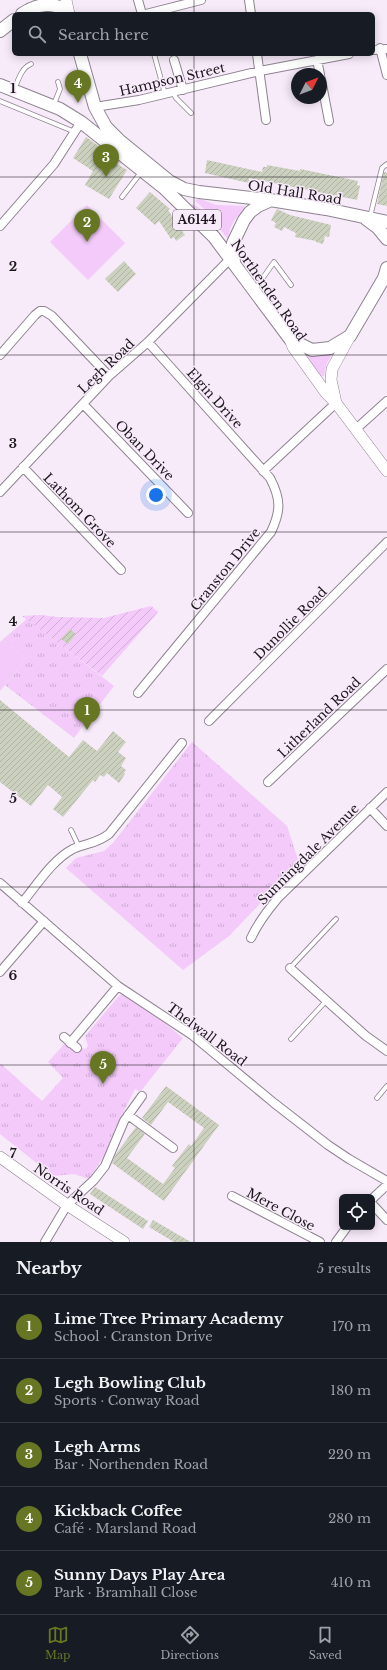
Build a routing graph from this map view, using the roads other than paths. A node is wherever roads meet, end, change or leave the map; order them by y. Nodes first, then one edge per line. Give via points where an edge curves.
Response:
1 (40, 0) edge
2 (66, 0) edge
3 (138, 0) edge
4 (201, 0) edge
5 (249, 0) edge
6 (26, 11) edge
7 (66, 12) edge
8 (68, 12) edge
9 (141, 12) edge
10 (161, 12) edge
11 (251, 12) edge
12 (12, 21) edge
13 (0, 30) edge
14 (380, 49) edge
15 (81, 56) edge
16 (155, 56) edge
17 (257, 56) edge
18 (338, 56) edge
19 (174, 60) dead end
20 (317, 60) junction
21 (32, 64) dead end
22 (319, 68) edge
23 (260, 71) junction
24 (387, 75) edge
25 (58, 82) dead end
26 (0, 85) edge
27 (14, 90) junction
28 (183, 90) junction
29 (173, 92) junction
30 (165, 94) junction
31 (0, 101) edge
32 (326, 104) edge
33 (53, 106) junction
34 (95, 107) junction
35 (190, 113) dead end
36 (266, 120) dead end
37 (329, 121) dead end
38 (78, 127) junction
39 (387, 164) edge
40 (142, 171) junction
41 (122, 197) dead end
42 (270, 200) junction
43 (368, 219) junction
44 (387, 222) edge
45 (0, 226) edge
46 (387, 239) edge
47 (232, 261) junction
48 (387, 268) edge
49 (291, 285) dead end
50 (254, 290) junction
51 (350, 336) junction
52 (290, 339) junction
53 (148, 342) junction
54 (0, 355) edge
55 (109, 376) junction
56 (387, 401) edge
57 (336, 403) junction
58 (83, 404) junction
59 (356, 429) junction
60 (23, 467) junction
61 (263, 471) junction
62 (387, 471) edge
63 (0, 492) edge
64 (188, 514) dead end
65 (387, 542) edge
66 (121, 570) dead end
67 (387, 668) edge
68 (138, 693) dead end
69 (209, 721) dead end
70 (182, 743) dead end
71 (268, 782) dead end
72 (387, 792) edge
73 (370, 808) junction
74 (387, 826) edge
75 (71, 830) dead end
76 (79, 847) junction
77 (0, 883) edge
78 (22, 903) junction
79 (336, 919) dead end
80 (44, 921) junction
81 (251, 938) dead end
82 (290, 968) joint
83 (0, 972) edge
84 (118, 986) junction
85 (326, 1001) junction
86 (291, 1039) dead end
87 (70, 1042) dead end
88 (387, 1051) edge
89 (387, 1086) edge
90 (142, 1096) dead end
91 (376, 1098) dead end
92 (128, 1114) junction
93 (173, 1148) dead end
94 (0, 1157) edge
95 (387, 1181) edge
96 (387, 1185) edge
97 (232, 1196) dead end
98 (375, 1196) edge
99 (67, 1205) junction
100 (375, 1207) edge
101 (387, 1220) edge
102 (345, 1230) edge
103 (45, 1242) edge
104 (124, 1242) edge
105 (320, 1242) edge
106 (336, 1242) edge

1 - 6 main road
2 - 8 main road
3 - 9 street
4 - 10 street
5 - 11 street
6 - 7 main road via 48,4 58,5
12 - 13 main road
14 - 24 street
15 - 34 main road, A6144
16 - 30 lane
17 - 23 street
18 - 20 street, Hampson Street
19 - 28 street
20 - 22 street
20 - 23 street, Hampson Street
21 - 27 lane via 26,66
23 - 28 street, Hampson Street
23 - 36 street
25 - 33 lane via 60,89
26 - 27 main road, A6144
27 - 33 main road, A6144
28 - 29 street, Hampson Street
29 - 30 street, Hampson Street
29 - 35 lane
30 - 34 street, Hampson Street
31 - 38 lane via 64,126
32 - 37 street
33 - 38 main road, A6144
34 - 42 main road, Old Hall Road / A6144 via 106,127 174,184 199,192
38 - 40 main road, Northenden Road / A6144
38 - 45 street via 54,164
39 - 43 lane via 382,168
40 - 41 lane
40 - 47 main road, Northenden Road / A6144 via 182,204 214,237
42 - 43 main road, Old Hall Road / A6144
42 - 47 main road, A6144 via 250,212 244,220 233,243
43 - 44 main road, Old Hall Road / A6144
43 - 46 main road, A6144
47 - 50 main road, Northenden Road / A6144
47 - 53 street, Legh Road
48 - 51 main road, A6144 via 384,278
49 - 50 lane via 274,262
50 - 52 main road, Northenden Road / A6144
51 - 52 main road, A6144 via 330,348 312,350
51 - 57 main road, Northenden Road via 332,369 331,380
52 - 57 main road, Northenden Road via 326,393
53 - 55 street, Legh Road
53 - 61 street, Elgin Drive
54 - 55 street via 35,315 44,311 52,316
55 - 58 street, Legh Road
56 - 59 street
57 - 59 main road, Northenden Road
57 - 61 street
58 - 60 street, Legh Road
58 - 64 street, Oban Drive
59 - 62 main road, Northenden Road
60 - 63 street, Legh Road
60 - 66 street, Lathom Grove
61 - 68 street, Cranston Drive via 270,478 278,497 276,521 270,532
65 - 69 street, Dunollie Road
67 - 71 street, Litherland Road
70 - 76 street via 110,834 97,842
72 - 73 street, Sunningdale Avenue
73 - 74 street
73 - 81 street, Sunningdale Avenue via 278,898 265,913
75 - 76 lane
76 - 78 street via 56,862
77 - 78 street, Thelwall Road
78 - 80 street, Thelwall Road
79 - 82 lane
80 - 83 street
80 - 84 street, Thelwall Road
82 - 85 street
84 - 87 street
84 - 95 street, Thelwall Road via 192,1035 274,1104 328,1145
85 - 86 lane
85 - 88 street
89 - 91 lane
90 - 92 street
92 - 93 street
92 - 99 street via 105,1166
94 - 99 main road, Norris Road
96 - 98 street
97 - 105 street, Mere Close
99 - 103 street
99 - 104 main road, Norris Road
100 - 101 street
102 - 106 street

